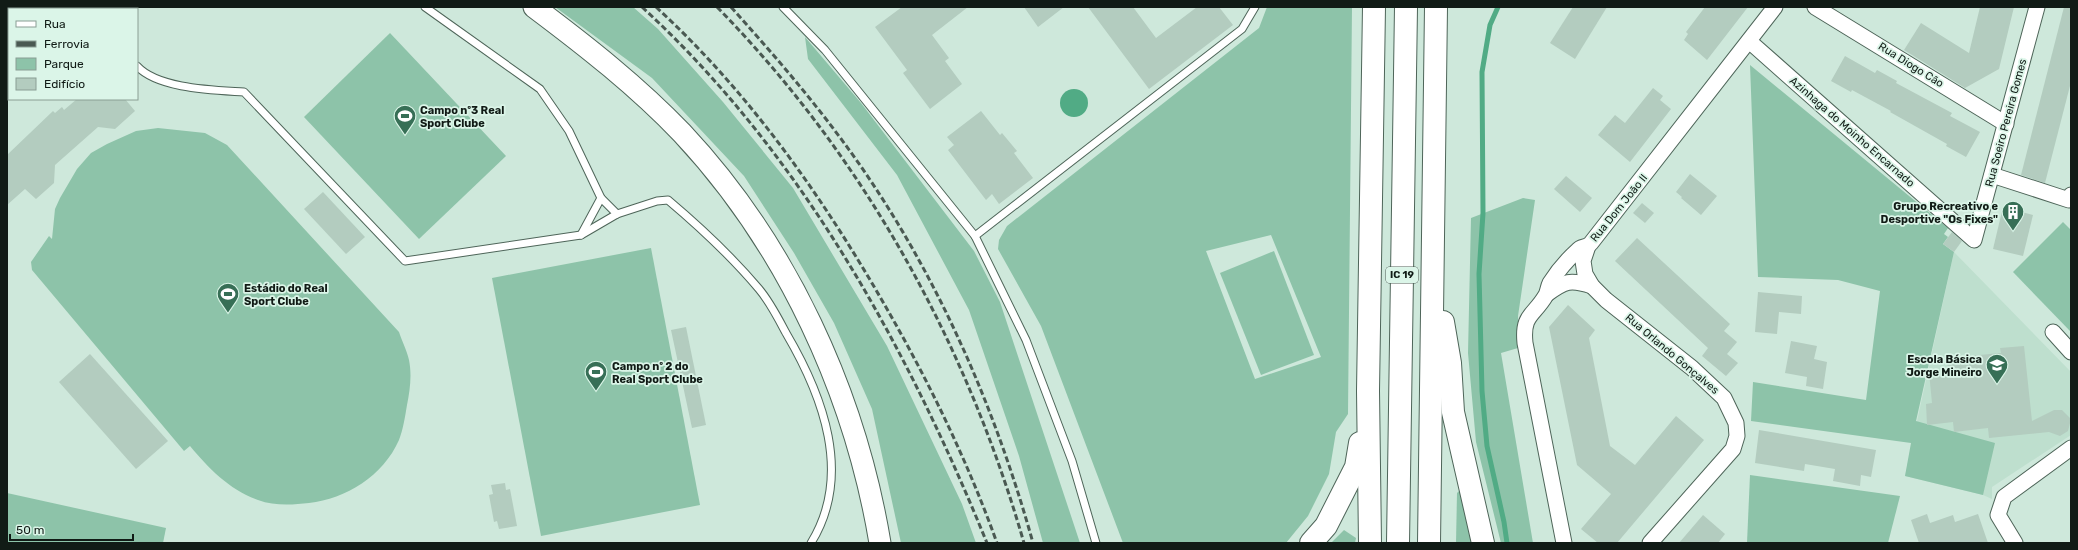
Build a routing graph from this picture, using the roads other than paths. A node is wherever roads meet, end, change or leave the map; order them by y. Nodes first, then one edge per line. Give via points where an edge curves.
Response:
1 (425, 7) edge
2 (534, 7) edge
3 (783, 7) edge
4 (1255, 7) edge
5 (1374, 7) edge
6 (1406, 7) edge
7 (1436, 7) edge
8 (1775, 7) edge
9 (1815, 7) edge
10 (2037, 7) edge
11 (1749, 41) junction
12 (138, 67) edge
13 (2006, 124) junction
14 (1992, 175) junction
15 (2071, 195) edge
16 (601, 198) junction
17 (617, 214) junction
18 (581, 236) junction
19 (975, 236) junction
20 (1974, 240) joint
21 (1588, 246) junction
22 (1434, 274) junction
23 (1592, 286) junction
24 (1546, 295) junction
25 (2053, 332) dead end
26 (2071, 352) edge
27 (1368, 391) junction
28 (2071, 448) edge
29 (1370, 542) edge
30 (811, 543) edge
31 (880, 543) edge
32 (1096, 543) edge
33 (1311, 543) edge
34 (1398, 543) edge
35 (1429, 543) edge
36 (1483, 543) edge
37 (1564, 543) edge
38 (1650, 543) edge
39 (2015, 543) edge

1 - 16 lane via 540,89 569,131
2 - 31 street via 605,61 676,128 737,198 794,290 833,370 853,426 874,506
3 - 19 lane via 825,50
4 - 19 lane via 1242,29
5 - 27 highway
6 - 34 highway, IC 19
7 - 22 highway, IC 19
8 - 11 street, Rua Dom João II
9 - 13 street, Rua Diogo Cão
10 - 13 street, Rua Soeiro Pereira Gomes
11 - 20 street, Azinhaga do Moinho Encarnado
11 - 21 street, Rua Dom João II
12 - 18 lane via 143,73 192,88 244,92 405,260
13 - 14 street, Rua Soeiro Pereira Gomes
14 - 15 street via 2069,200
14 - 20 street, Rua Soeiro Pereira Gomes
16 - 17 lane
16 - 18 lane
17 - 18 lane
17 - 30 lane via 668,200 694,222 760,290 806,365 826,423 833,462 831,497 822,526
19 - 32 lane via 1026,340 1072,461
21 - 23 street, Rua Orlando Gonçalves via 1583,261 1585,274
21 - 24 street, Rua Dom João II via 1579,248 1550,284
22 - 35 highway, IC 19
22 - 36 highway via 1450,363 1454,412
23 - 24 street via 1575,281 1561,284
23 - 38 street, Rua Orlando Gonçalves via 1692,368 1724,398 1736,423 1734,449
24 - 37 street, Rua Dom João II via 1530,314 1524,331
25 - 26 street
27 - 29 highway
27 - 33 highway via 1356,467 1326,526
28 - 39 street via 2004,497 1998,515

